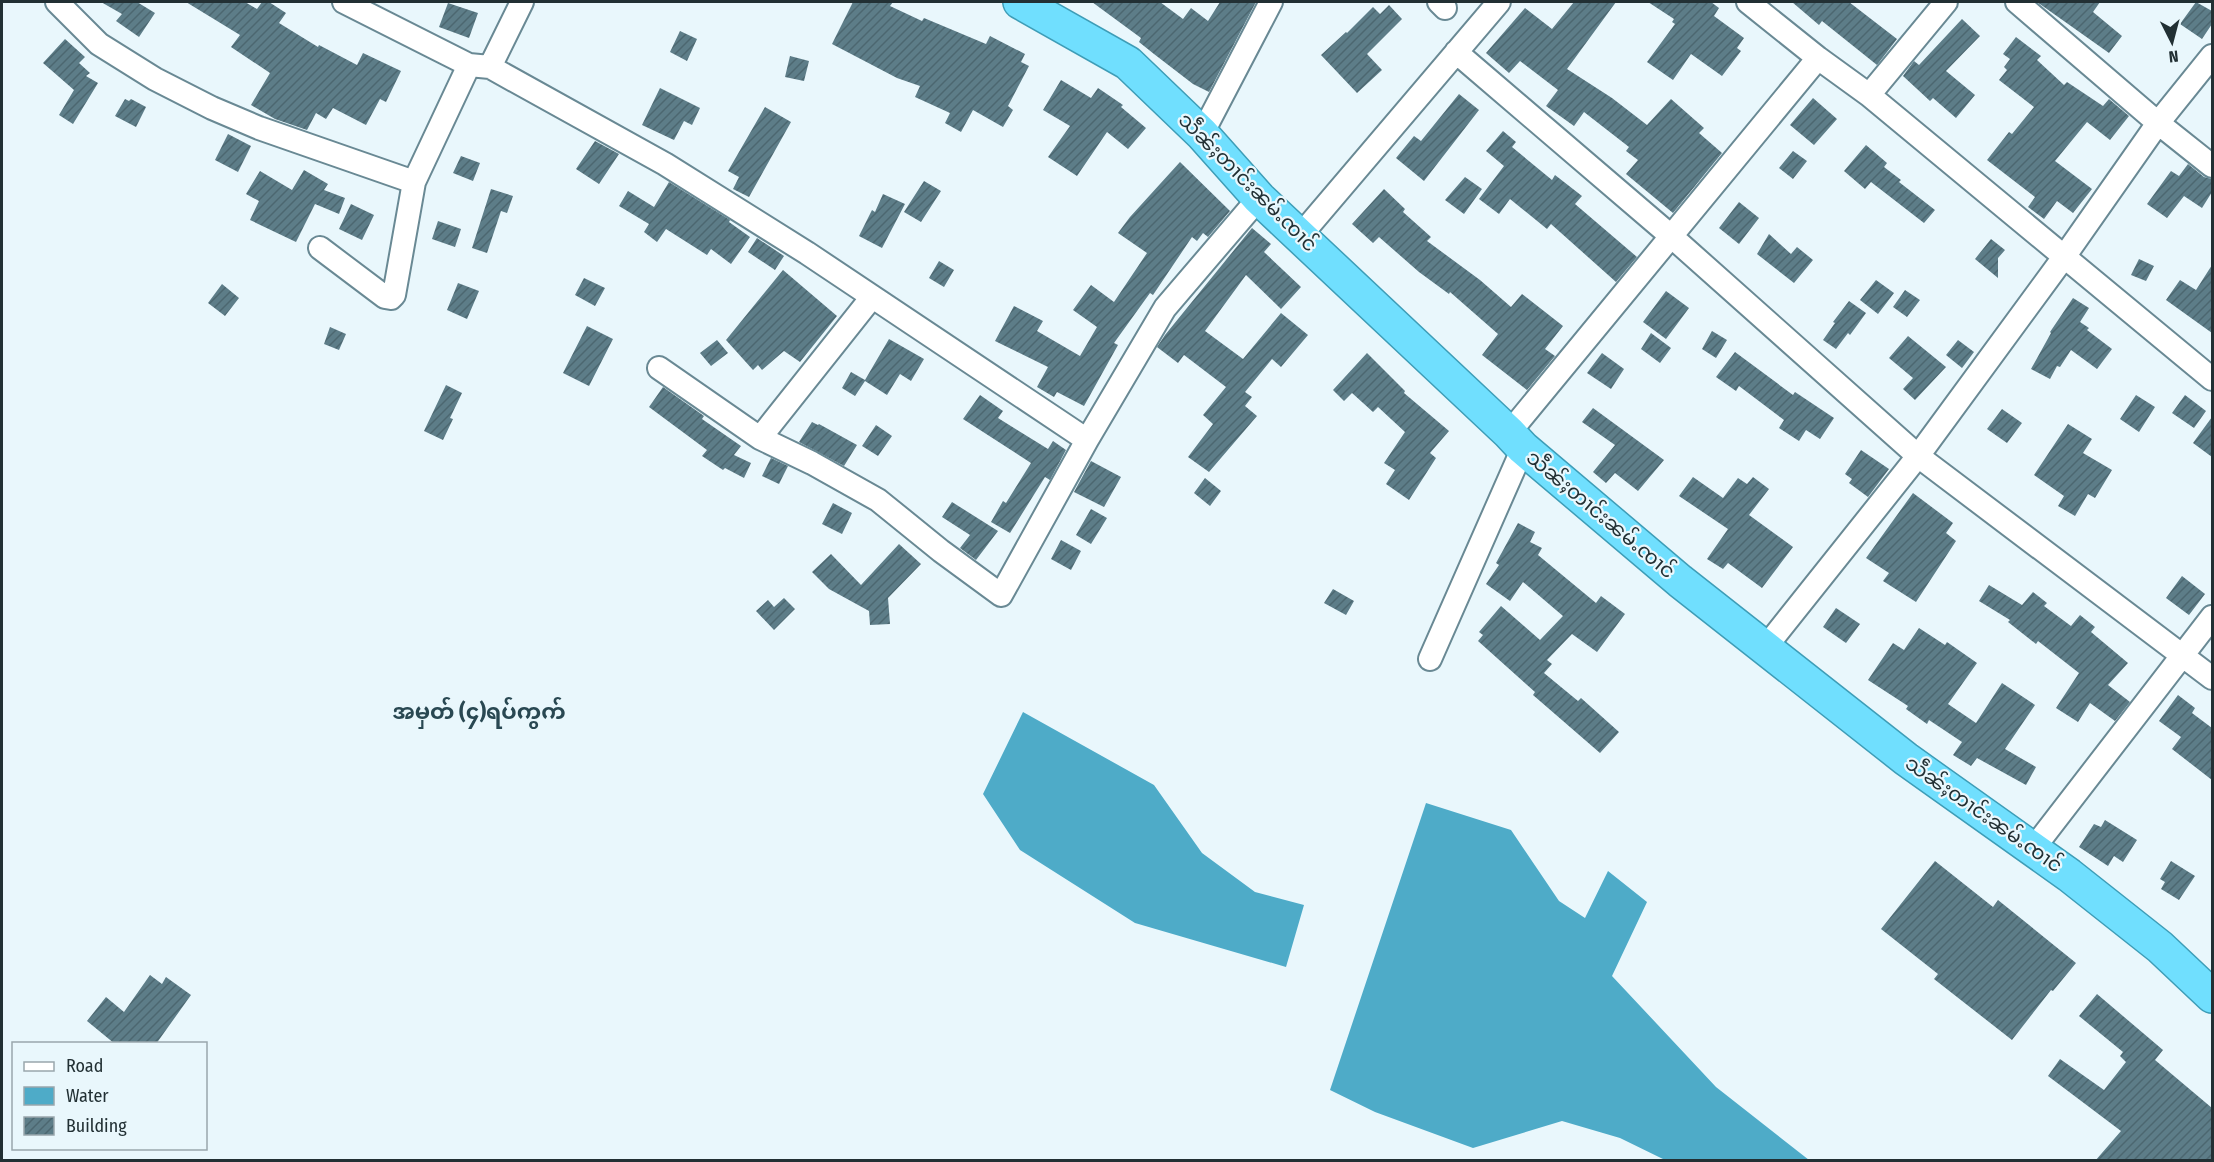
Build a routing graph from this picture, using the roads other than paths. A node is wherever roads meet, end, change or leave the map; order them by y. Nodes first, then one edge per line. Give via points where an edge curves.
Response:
1 (57, 2) edge
2 (344, 2) edge
3 (522, 2) edge
4 (1020, 2) edge
5 (1271, 2) edge
6 (1499, 2) edge
7 (1748, 2) edge
8 (1946, 2) edge
9 (2017, 2) edge
10 (1456, 52) junction
11 (2212, 56) edge
12 (1818, 58) junction
13 (479, 66) junction
14 (1869, 95) junction
15 (2158, 123) junction
16 (1202, 134) junction
17 (2212, 166) edge
18 (414, 182) junction
19 (1259, 198) junction
20 (1300, 236) junction
21 (1671, 236) junction
22 (320, 248) dead end
23 (2064, 257) junction
24 (872, 297) junction
25 (659, 368) dead end
26 (2212, 379) edge
27 (760, 438) junction
28 (1087, 440) junction
29 (1516, 440) junction
30 (1918, 456) junction
31 (2212, 616) edge
32 (1765, 648) junction
33 (2182, 655) junction
34 (1430, 659) dead end
35 (2212, 678) edge
36 (2033, 849) junction
37 (2212, 996) edge

1 - 18 street via 99,44 212,108
2 - 13 street
3 - 13 street
4 - 16 highway, သဵၼ်ႈတၢင်းၼမ်ႉၸၢင် via 1128,63
5 - 16 street
6 - 10 street
7 - 12 street
8 - 14 street
9 - 15 street
10 - 20 street
10 - 21 street
11 - 15 street
12 - 14 street
12 - 21 street
13 - 18 street
13 - 24 street via 665,164
14 - 23 street
15 - 17 street
15 - 23 street
16 - 19 highway, သဵၼ်ႈတၢင်းၼမ်ႉၸၢင်
18 - 22 street via 396,289 391,298
19 - 20 highway, သဵၼ်ႈတၢင်းၼမ်ႉၸၢင်
19 - 28 street via 1165,308
20 - 29 highway, သဵၼ်ႈတၢင်းၼမ်ႉၸၢင်
21 - 29 street
21 - 30 street
23 - 26 street
23 - 30 street
24 - 27 street
24 - 28 street
25 - 27 street
27 - 28 street via 878,500 1001,595
29 - 32 highway, သဵၼ်ႈတၢင်းၼမ်ႉၸၢင် via 1680,581
29 - 34 street
30 - 32 street
30 - 33 street
31 - 33 street
32 - 36 highway, သဵၼ်ႈတၢင်းၼမ်ႉၸၢင် via 1906,759
33 - 35 street
33 - 36 street
36 - 37 highway, သဵၼ်ႈတၢင်းၼမ်ႉၸၢင် via 2160,947

